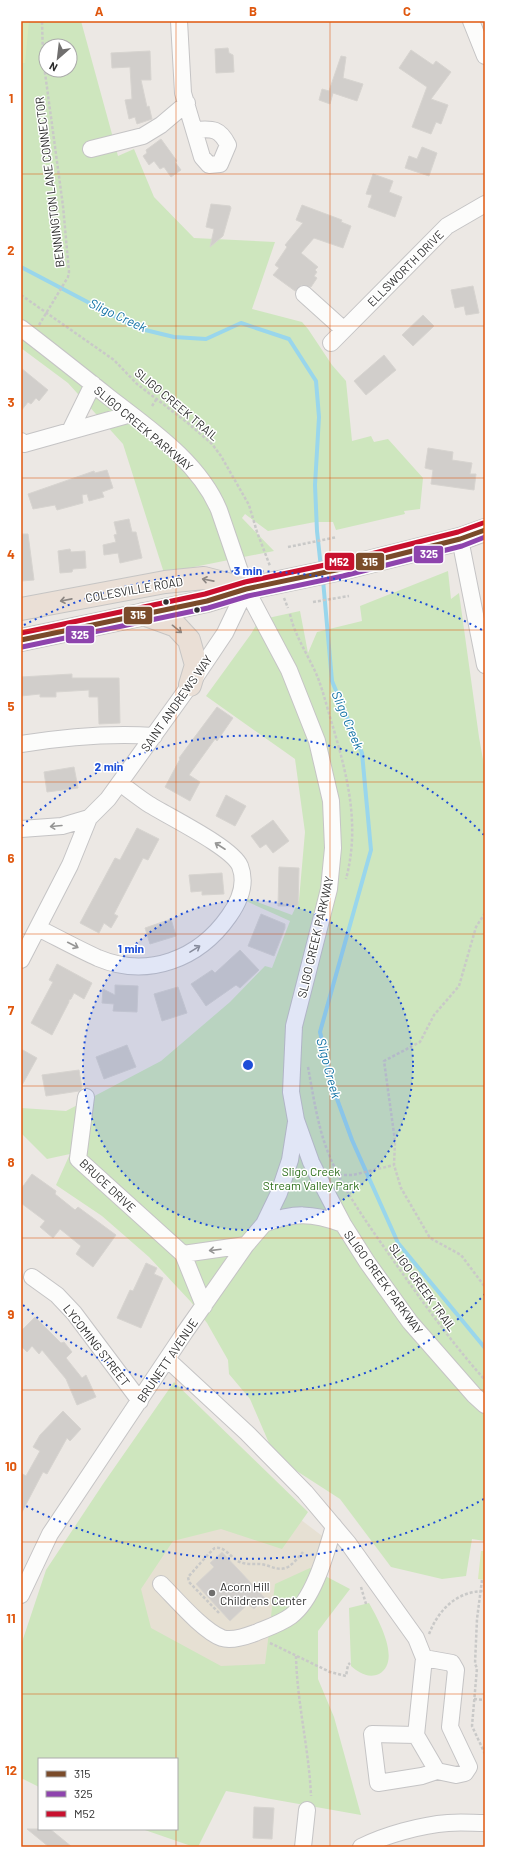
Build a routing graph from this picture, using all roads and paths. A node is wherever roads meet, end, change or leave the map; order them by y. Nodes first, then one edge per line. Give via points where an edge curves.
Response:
1 (42, 21) edge
2 (179, 21) edge
3 (471, 21) edge
4 (485, 56) edge
5 (187, 103) junction
6 (195, 130) dead end
7 (91, 149) dead end
8 (485, 204) edge
9 (304, 294) dead end
10 (21, 295) edge
11 (47, 311) junction
12 (21, 328) edge
13 (344, 330) junction
14 (332, 343) dead end
15 (93, 384) junction
16 (156, 400) junction
17 (152, 406) dead end
18 (131, 414) junction
19 (70, 431) junction
20 (22, 444) edge
21 (485, 530) edge
22 (337, 537) dead end
23 (460, 539) junction
24 (262, 546) dead end
25 (288, 547) dead end
26 (246, 588) junction
27 (349, 596) dead end
28 (313, 602) dead end
29 (21, 609) edge
30 (142, 614) junction
31 (21, 640) edge
32 (485, 665) edge
33 (190, 685) junction
34 (154, 736) junction
35 (21, 744) edge
36 (120, 783) junction
37 (89, 818) junction
38 (21, 829) edge
39 (485, 913) edge
40 (38, 928) junction
41 (21, 960) edge
42 (86, 1097) dead end
43 (296, 1120) junction
44 (394, 1165) junction
45 (338, 1175) dead end
46 (352, 1200) dead end
47 (264, 1224) junction
48 (343, 1224) junction
49 (246, 1245) junction
50 (183, 1254) junction
51 (32, 1278) dead end
52 (485, 1287) edge
53 (204, 1306) junction
54 (167, 1359) junction
55 (485, 1380) edge
56 (140, 1401) junction
57 (485, 1405) edge
58 (334, 1526) junction
59 (303, 1552) dead end
60 (482, 1580) dead end
61 (160, 1584) dead end
62 (481, 1591) junction
63 (485, 1592) edge
64 (21, 1595) edge
65 (220, 1613) dead end
66 (258, 1632) junction
67 (422, 1652) junction
68 (296, 1656) junction
69 (350, 1663) dead end
70 (474, 1698) junction
71 (485, 1700) edge
72 (416, 1735) junction
73 (485, 1754) edge
74 (437, 1771) junction
75 (307, 1810) joint
76 (485, 1823) edge
77 (302, 1847) edge
78 (361, 1847) edge

1 - 11 path, BENNINGTON LANE CONNECTOR via 43,58 63,206 68,277
2 - 5 street via 183,93
3 - 4 street
5 - 6 street
5 - 7 street via 143,136
8 - 13 street, ELLSWORTH DRIVE via 447,226
9 - 13 street
10 - 11 path, SLIGO CREEK TRAIL
11 - 16 path, SLIGO CREEK TRAIL via 114,360
12 - 15 street, SLIGO CREEK PARKWAY
13 - 14 street, ELLSWORTH DRIVE
15 - 18 street, SLIGO CREEK PARKWAY
15 - 19 street
16 - 17 path
16 - 24 path, SLIGO CREEK TRAIL via 202,434 221,456 249,505
18 - 19 street
18 - 26 street, SLIGO CREEK PARKWAY via 197,473 217,505
19 - 20 street
21 - 23 highway, COLESVILLE ROAD
22 - 25 path
23 - 26 highway, COLESVILLE ROAD via 341,569
23 - 32 street
26 -> 29 highway, COLESVILLE ROAD via 204,578 165,582
26 - 30 highway, COLESVILLE ROAD via 207,601
26 - 33 street, SAINT ANDREWS WAY via 225,633
26 - 43 street, SLIGO CREEK PARKWAY via 290,670 318,742 331,801 333,848 328,889 294,1026 291,1092
27 - 28 path
30 - 31 highway, COLESVILLE ROAD
30 -> 33 highway via 176,626 189,640 196,665
33 - 34 street, SAINT ANDREWS WAY
34 - 35 street via 98,736
34 - 36 street, SAINT ANDREWS WAY
36 - 37 street, SAINT ANDREWS WAY
40 -> 36 street via 99,958 122,965 150,966 178,959 201,946 223,924 238,903 243,881 240,864 225,849 147,803
37 -> 38 street via 62,826
37 - 40 street, SAINT ANDREWS WAY via 70,865
39 - 44 path via 476,927 458,986 434,1015 420,1042 384,1061 395,1141
40 - 41 street, SAINT ANDREWS WAY
42 - 50 street, BRUCE DRIVE via 78,1159
43 - 47 street, BRUNETT AVENUE via 290,1160 279,1193
43 - 48 street, SLIGO CREEK PARKWAY via 311,1162
44 - 45 path via 353,1175
44 - 52 path via 401,1188 430,1238 461,1255
46 - 55 path, SLIGO CREEK TRAIL via 438,1324
47 - 48 street via 282,1217 303,1215
47 - 49 street, BRUNETT AVENUE
48 - 57 street, SLIGO CREEK PARKWAY via 410,1322
49 -> 50 street
49 - 53 street, BRUNETT AVENUE
50 - 53 street, BRUCE DRIVE
51 - 56 street, LYCOMING STREET via 57,1295 74,1313
53 - 54 street, BRUNETT AVENUE
54 - 56 street, BRUNETT AVENUE
54 - 58 street via 247,1433 305,1492
56 - 64 street, BRUNETT AVENUE via 50,1534
58 - 66 street via 316,1581 305,1599 292,1616
58 - 67 street via 411,1632
59 - 65 path via 287,1568 278,1569 261,1564 249,1565 220,1548 211,1550 188,1577 189,1582
60 - 62 path
61 - 66 street via 209,1631 224,1639
62 - 63 path
62 - 67 path via 462,1594 451,1603 432,1627
62 - 70 path via 477,1619
66 - 68 path via 267,1641
67 - 72 street
67 - 74 street via 452,1663 456,1670 450,1727 469,1767 465,1773 456,1775
68 - 69 path via 330,1672 346,1676
68 - 75 path via 297,1687 311,1793 311,1812
70 - 71 path
70 - 73 path via 472,1726
72 - 74 street
72 - 74 street via 372,1734 378,1783
75 - 77 street
76 - 78 street via 440,1824 405,1832

